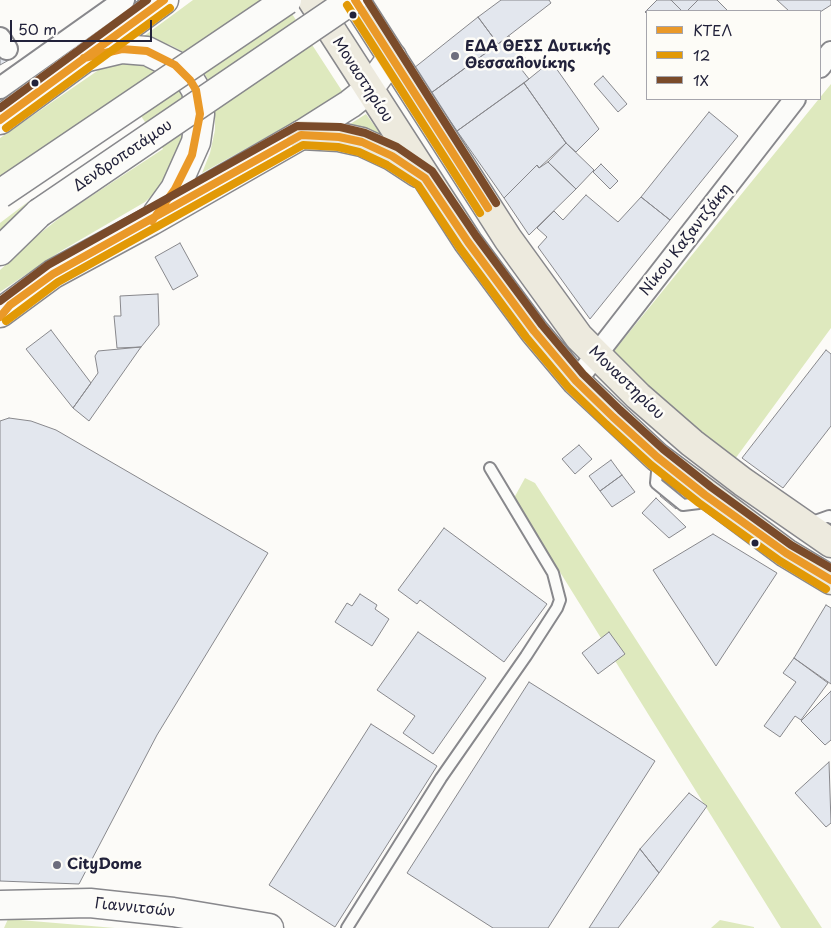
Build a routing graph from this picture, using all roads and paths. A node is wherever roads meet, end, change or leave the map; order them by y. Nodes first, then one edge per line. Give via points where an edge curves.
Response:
1 (124, 0) edge
2 (164, 0) edge
3 (288, 0) edge
4 (312, 0) edge
5 (353, 0) edge
6 (831, 52) edge
7 (392, 57) junction
8 (84, 58) junction
9 (821, 66) edge
10 (0, 88) edge
11 (368, 89) junction
12 (794, 100) edge
13 (0, 120) edge
14 (301, 135) junction
15 (425, 178) junction
16 (0, 194) edge
17 (151, 221) junction
18 (0, 252) edge
19 (3, 312) edge
20 (597, 356) junction
21 (576, 381) junction
22 (490, 468) dead end
23 (656, 472) dead end
24 (698, 503) dead end
25 (831, 518) edge
26 (799, 533) junction
27 (831, 542) edge
28 (831, 580) edge
29 (0, 905) edge
30 (269, 928) edge
31 (347, 928) edge

1 - 10 street
2 - 8 main road
3 - 16 main road, bridge
4 - 11 main road, Μοναστηρίου
5 - 7 main road, Μοναστηρίου
5 - 18 main road, Δενδροποτάμου, bridge via 38,214
6 - 9 street
7 - 11 main road
7 - 20 main road, Μοναστηρίου via 508,239 562,315
8 - 13 main road
8 - 17 main road via 122,49 147,51 175,65 196,90 200,114 192,155 175,189
11 - 14 main road
11 - 15 main road, Μοναστηρίου
12 - 20 street, Νίκου Καζαντζάκη
14 - 15 main road via 362,142 392,156
14 - 17 main road
15 - 21 main road, Μοναστηρίου via 504,291
17 - 19 main road via 53,274
20 - 21 street, Νίκου Καζαντζάκη
20 - 26 main road, Μοναστηρίου via 692,443
21 - 26 main road, Μοναστηρίου via 657,457
22 - 31 lane via 553,573 560,600 526,656 441,778
23 - 24 lane via 656,483 684,505
25 - 26 lane via 829,516
26 - 27 main road, Μοναστηρίου
26 - 28 main road, Μοναστηρίου
29 - 30 main road, Γιαννιτσών via 90,903 173,912

